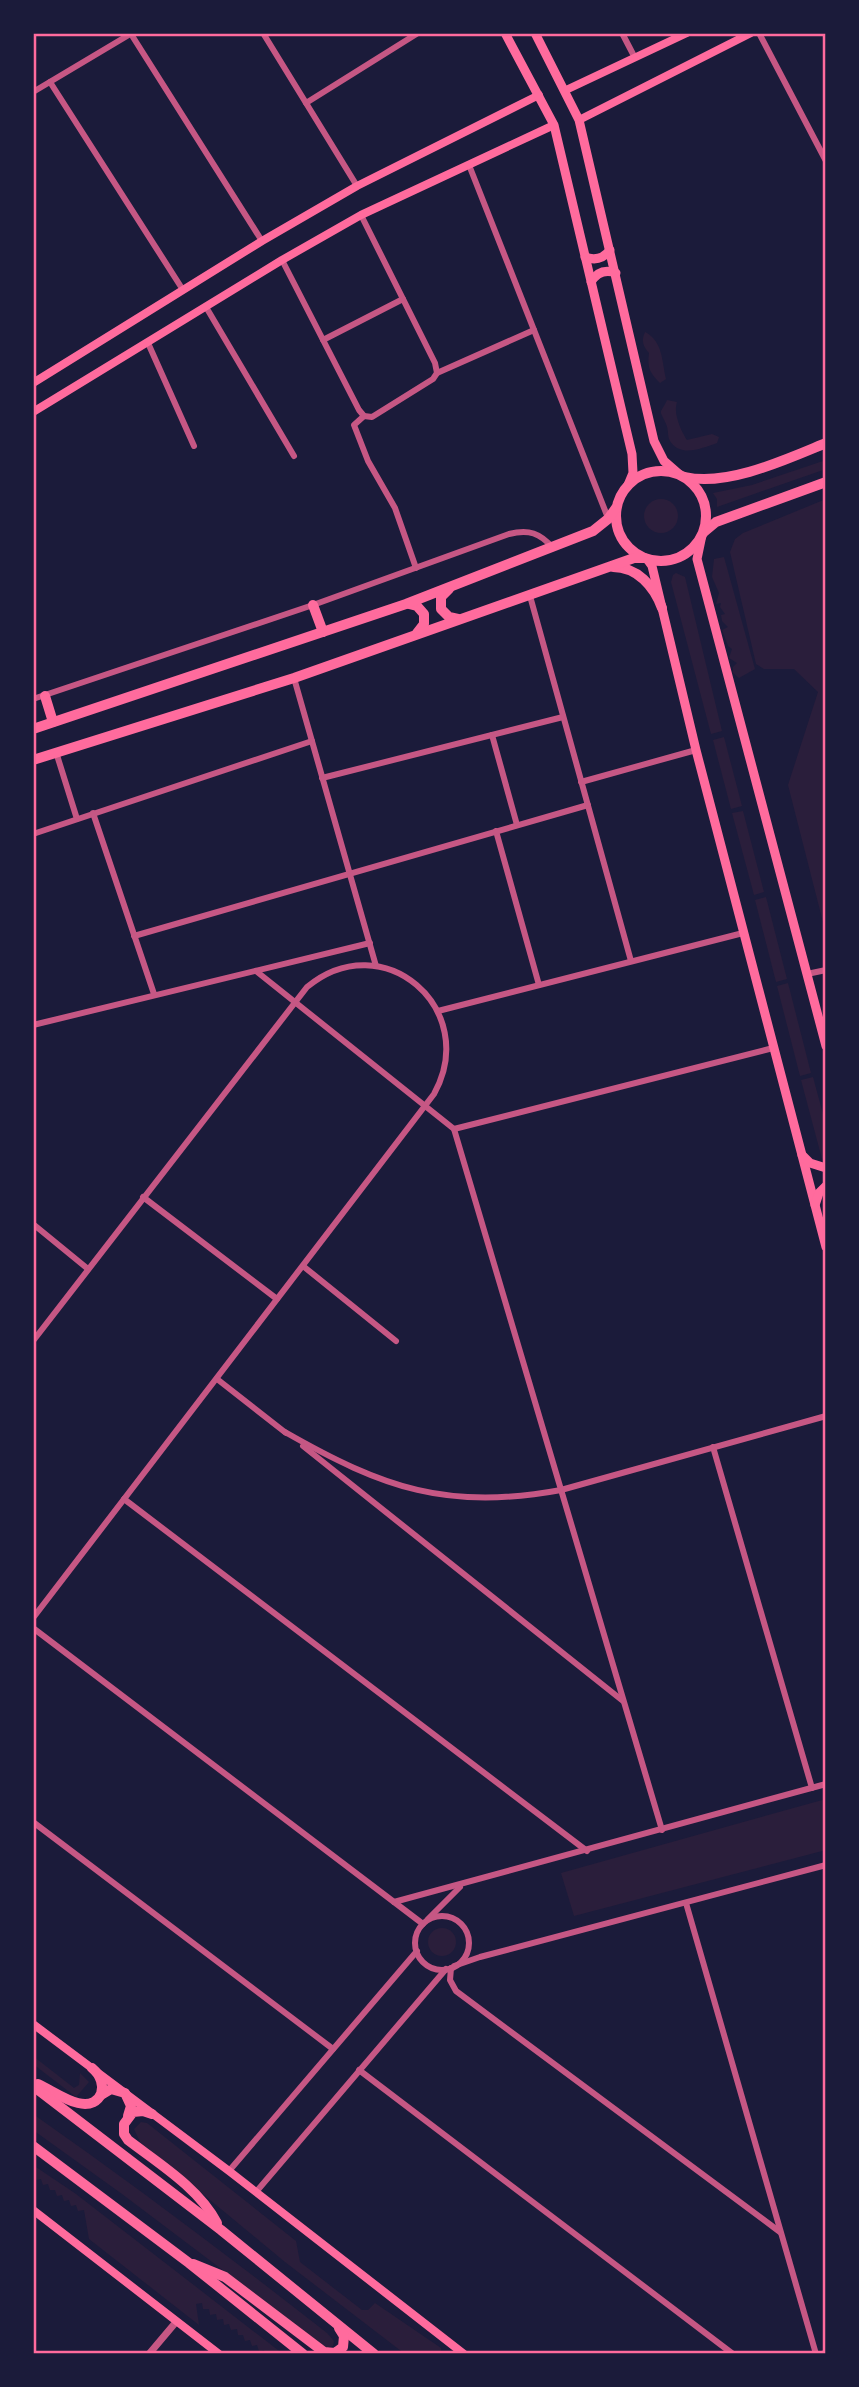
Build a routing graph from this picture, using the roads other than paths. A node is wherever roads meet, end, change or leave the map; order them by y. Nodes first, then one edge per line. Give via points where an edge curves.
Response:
1 (263, 33) edge
2 (418, 33) edge
3 (505, 33) edge
4 (535, 33) edge
5 (622, 33) edge
6 (687, 33) edge
7 (751, 33) edge
8 (759, 33) edge
9 (132, 34) edge
10 (634, 56) junction
11 (50, 82) junction
12 (566, 90) junction
13 (33, 92) edge
14 (539, 95) junction
15 (306, 103) junction
16 (579, 120) junction
17 (554, 125) junction
18 (826, 161) edge
19 (469, 165) junction
20 (357, 186) junction
21 (361, 215) junction
22 (262, 241) junction
23 (610, 250) junction
24 (585, 257) junction
25 (282, 260) junction
26 (616, 273) junction
27 (591, 282) junction
28 (183, 290) junction
29 (402, 299) junction
30 (206, 307) junction
31 (534, 330) junction
32 (323, 340) junction
33 (148, 343) junction
34 (437, 373) junction
35 (33, 383) edge
36 (33, 412) edge
37 (365, 416) junction
38 (826, 443) edge
39 (194, 446) dead end
40 (294, 456) dead end
41 (680, 475) junction
42 (826, 482) edge
43 (628, 485) junction
44 (616, 508) junction
45 (608, 519) junction
46 (702, 535) junction
47 (553, 548) junction
48 (645, 559) junction
49 (416, 568) junction
50 (602, 569) junction
51 (449, 588) junction
52 (530, 596) junction
53 (406, 604) junction
54 (313, 605) junction
55 (662, 608) junction
56 (460, 619) junction
57 (323, 632) junction
58 (414, 634) junction
59 (294, 678) junction
60 (45, 696) junction
61 (33, 699) edge
62 (563, 717) junction
63 (53, 722) junction
64 (33, 729) edge
65 (492, 735) junction
66 (312, 741) junction
67 (696, 750) junction
68 (56, 752) junction
69 (33, 760) edge
70 (322, 778) junction
71 (581, 782) junction
72 (588, 804) junction
73 (93, 813) junction
74 (78, 819) junction
75 (517, 825) junction
76 (496, 831) junction
77 (33, 834) edge
78 (350, 873) junction
79 (743, 933) junction
80 (134, 936) junction
81 (370, 943) junction
82 (631, 961) junction
83 (376, 966) junction
84 (826, 970) edge
85 (256, 971) junction
86 (807, 974) junction
87 (540, 985) junction
88 (154, 994) junction
89 (293, 1001) junction
90 (438, 1011) junction
91 (33, 1025) edge
92 (826, 1046) edge
93 (773, 1048) junction
94 (425, 1106) junction
95 (454, 1129) junction
96 (801, 1153) junction
97 (826, 1168) edge
98 (826, 1186) edge
99 (143, 1198) junction
100 (814, 1207) junction
101 (33, 1224) edge
102 (826, 1247) edge
103 (303, 1266) junction
104 (88, 1269) junction
105 (278, 1299) junction
106 (396, 1340) dead end
107 (33, 1341) edge
108 (217, 1379) junction
109 (826, 1416) edge
110 (285, 1432) junction
111 (713, 1447) junction
112 (561, 1490) junction
113 (124, 1499) junction
114 (33, 1618) edge
115 (33, 1629) edge
116 (624, 1702) junction
117 (826, 1784) edge
118 (812, 1787) junction
119 (33, 1822) edge
120 (662, 1830) junction
121 (587, 1851) junction
122 (826, 1865) edge
123 (464, 1884) junction
124 (394, 1902) junction
125 (686, 1903) junction
126 (424, 1923) junction
127 (417, 1951) junction
128 (450, 1968) junction
129 (33, 2024) edge
130 (334, 2049) junction
131 (92, 2068) junction
132 (359, 2070) junction
133 (33, 2084) edge
134 (125, 2093) junction
135 (100, 2096) junction
136 (152, 2114) junction
137 (126, 2119) junction
138 (33, 2146) edge
139 (229, 2171) junction
140 (256, 2192) junction
141 (33, 2210) edge
142 (221, 2230) junction
143 (781, 2233) junction
144 (189, 2263) junction
145 (176, 2322) junction
146 (335, 2324) junction
147 (149, 2354) edge
148 (219, 2354) edge
149 (303, 2354) edge
150 (374, 2354) edge
151 (464, 2354) edge
152 (733, 2354) edge
153 (816, 2354) edge

1 - 15 street
2 - 15 street
3 - 14 main road
4 - 12 main road
5 - 10 street
6 - 10 main road
7 - 16 main road
8 - 18 street
9 - 11 street
9 - 22 street
10 - 12 main road
11 - 13 street
11 - 28 street
12 - 16 main road
14 - 17 main road
14 - 20 main road
15 - 20 street
16 - 23 main road
17 - 19 main road
17 - 24 main road
19 - 21 main road
19 - 31 street
20 - 22 main road
21 - 25 main road
21 - 29 street
22 - 28 main road
23 - 24 main road via 602,258
23 - 26 main road
24 - 27 main road
25 - 30 main road
25 - 32 street
26 - 27 main road via 598,273
26 - 41 main road via 654,441 664,461
27 - 43 main road via 633,458
28 - 35 main road
29 - 32 street
29 - 34 street
30 - 33 main road
30 - 40 street
31 - 34 street
31 - 45 street
32 - 37 street
33 - 36 main road
33 - 39 street
34 - 37 street via 372,417
37 - 49 street via 354,425 395,508
38 - 41 highway via 735,475 703,479
41 - 43 highway via 647,473
41 - 46 highway via 700,494 706,514
42 - 46 highway via 716,522
43 - 44 highway
44 - 45 highway
44 - 48 highway via 621,538
45 - 47 highway via 593,531
46 - 48 highway via 695,546 673,560
46 - 86 main road via 697,559
47 - 49 street via 539,535 520,531
47 - 51 highway
48 - 50 highway
48 - 55 main road via 652,566
49 - 54 street
50 - 52 highway
50 - 55 highway via 622,567 633,572 652,587
51 - 53 highway
51 - 56 highway via 441,597 441,609
52 - 56 highway
52 - 62 street
53 - 57 highway
53 - 58 highway via 424,614 422,628
54 - 57 highway
54 - 60 street
55 - 67 main road
56 - 58 highway
57 - 63 highway
58 - 59 highway
59 - 66 street
59 - 68 highway
60 - 61 street
60 - 63 highway
62 - 65 street
62 - 71 street
63 - 64 highway
65 - 70 street
65 - 75 street
66 - 70 street
66 - 73 street
67 - 71 street
67 - 79 main road
68 - 69 highway
68 - 74 street
70 - 78 street
71 - 72 street
72 - 75 street
72 - 82 street
73 - 74 street
73 - 80 street
74 - 77 street
75 - 76 street
76 - 78 street
76 - 87 street
78 - 80 street
78 - 81 street
79 - 82 street
79 - 93 main road
80 - 88 street
81 - 83 street
81 - 85 street
82 - 87 street
83 - 89 street via 351,966 327,973
83 - 90 street via 414,982
84 - 86 street
85 - 88 street
85 - 89 street
86 - 92 main road
87 - 90 street
88 - 91 street
89 - 94 street
89 - 99 street
90 - 94 street via 447,1056 439,1085
93 - 95 street
93 - 96 main road
94 - 95 street
94 - 103 street
95 - 112 street
96 - 97 main road via 810,1163
96 - 100 main road
98 - 100 main road
99 - 104 street
99 - 105 street
100 - 102 main road
101 - 104 street
103 - 105 street
103 - 106 street
104 - 107 street
105 - 108 street
108 - 110 street
108 - 113 street
109 - 111 street
110 - 112 street via 364,1474 414,1490 495,1498
110 - 116 street
111 - 112 street
111 - 118 street
112 - 116 street
113 - 114 street
113 - 121 street
115 - 124 street
116 - 120 street
117 - 118 street
118 - 120 street
119 - 130 street
120 - 121 street
121 - 123 street
122 - 125 street
123 - 124 street
123 - 126 street
124 - 126 street
125 - 128 street
125 - 143 street
126 - 127 street via 416,1936
126 - 128 street via 448,1916 467,1931 466,1955
127 - 128 street via 431,1967
127 - 130 street
128 - 132 street
128 - 143 street via 456,1991
129 - 131 main road
130 - 139 street
131 - 134 main road
131 - 135 highway via 102,2080
132 - 140 street
132 - 152 street
133 - 135 highway via 78,2103 93,2102
133 - 142 highway
134 - 135 highway via 111,2090
134 - 136 main road
134 - 137 highway via 131,2106
136 - 137 highway via 138,2111
136 - 139 main road
137 - 142 highway via 128,2140 198,2198
138 - 144 highway
139 - 140 main road
140 - 151 main road
141 - 145 main road
142 - 146 highway
143 - 153 street
144 - 146 highway via 225,2277 329,2354 339,2351 345,2342
144 - 149 highway
145 - 147 street
145 - 148 main road
146 - 150 highway

